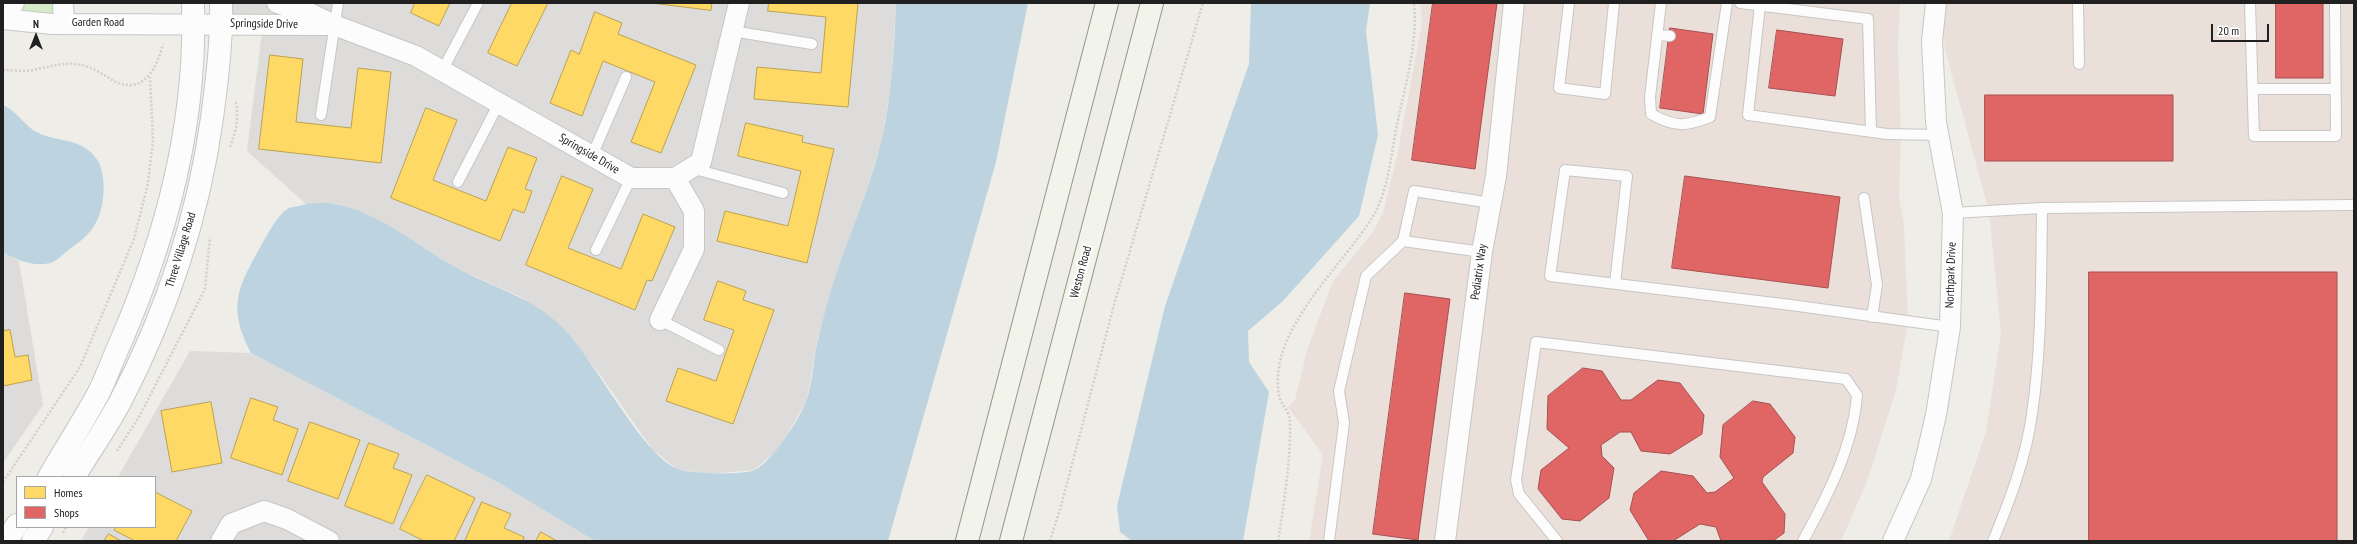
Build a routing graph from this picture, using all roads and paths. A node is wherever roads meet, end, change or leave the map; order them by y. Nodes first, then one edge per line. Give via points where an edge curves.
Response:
1 (14, 3) edge
2 (63, 3) edge
3 (278, 3) edge
4 (338, 3) edge
5 (478, 3) edge
6 (739, 3) edge
7 (1107, 3) edge
8 (1152, 3) edge
9 (1203, 3) edge
10 (1414, 3) edge
11 (1514, 3) edge
12 (1569, 3) edge
13 (1614, 3) edge
14 (1661, 3) edge
15 (1727, 3) edge
16 (1740, 3) edge
17 (1936, 3) edge
18 (2078, 3) edge
19 (2250, 3) edge
20 (3, 4) edge
21 (1760, 5) junction
22 (2335, 5) dead end
23 (194, 13) edge
24 (221, 13) edge
25 (3, 19) edge
26 (168, 23) junction
27 (64, 24) junction
28 (334, 25) junction
29 (732, 31) junction
30 (1657, 35) junction
31 (1670, 36) dead end
32 (812, 44) dead end
33 (2079, 64) dead end
34 (3, 70) edge
35 (442, 71) junction
36 (150, 77) junction
37 (626, 77) dead end
38 (2253, 89) junction
39 (2335, 89) junction
40 (499, 103) junction
41 (321, 115) dead end
42 (1871, 132) junction
43 (1939, 135) junction
44 (592, 156) junction
45 (683, 173) junction
46 (631, 178) junction
47 (458, 182) dead end
48 (783, 193) dead end
49 (1864, 198) dead end
50 (1491, 203) junction
51 (2354, 205) edge
52 (2042, 208) junction
53 (1953, 213) junction
54 (1403, 241) junction
55 (596, 250) dead end
56 (1482, 252) junction
57 (1615, 284) junction
58 (1872, 317) junction
59 (660, 320) joint
60 (1950, 327) junction
61 (719, 350) dead end
62 (49, 476) edge
63 (75, 476) edge
64 (3, 482) edge
65 (16, 526) edge
66 (41, 528) edge
67 (6, 541) edge
68 (33, 541) edge
69 (221, 541) edge
70 (329, 541) edge
71 (967, 541) edge
72 (1011, 541) edge
73 (1050, 541) edge
74 (1278, 541) edge
75 (1329, 541) edge
76 (1445, 541) edge
77 (1557, 541) edge
78 (1803, 541) edge
79 (1893, 541) edge
80 (1994, 541) edge

1 - 20 street
2 - 27 street
3 - 28 street, Springside Drive via 306,11
4 - 28 lane
5 - 35 lane
6 - 29 street
7 - 71 main road
8 - 72 main road, Weston Road
9 - 73 path via 1137,223
10 - 74 path via 1415,42 1391,161 1378,207 1306,308 1282,354 1278,386 1280,398 1291,419
11 - 50 street, Pediatrix Way
12 - 13 lane via 1558,88 1605,94
14 - 30 lane
15 - 30 lane via 1717,42 1710,117 1690,125 1666,122 1650,114
16 - 21 lane
17 - 43 street, Northpark Drive via 1932,41 1936,122
18 - 33 lane
19 - 38 lane
21 - 42 lane via 1868,19
21 - 42 lane via 1748,114
22 - 39 lane
23 - 24 street, Springside Drive
23 - 26 street, Garden Road
23 - 62 street, Three Village Road via 191,78 182,151 164,229 137,303 98,393
24 - 28 street, Springside Drive
24 - 63 street, Three Village Road via 217,81 207,155 189,235 162,310 120,402
25 - 27 street, Garden Road
26 - 27 street, Garden Road
26 - 36 path via 158,61
28 - 35 street, Springside Drive via 416,56
28 - 41 lane
29 - 32 lane
29 - 45 street via 702,162
30 - 31 lane
34 - 36 path via 32,71 49,65 76,64 99,71 116,82 133,84
35 - 40 street, Springside Drive
36 - 64 path via 153,140 148,183 134,239 80,367
37 - 44 lane
38 - 39 lane
38 - 39 lane via 2254,136 2336,136
40 - 44 street, Springside Drive
40 - 47 lane
42 - 43 lane
43 - 53 street, Northpark Drive
44 - 46 street, Springside Drive
45 - 46 street, Springside Drive
45 - 48 lane
45 - 59 street via 694,211 694,249
46 - 55 lane
49 - 58 lane via 1877,285
50 - 54 lane via 1414,191
50 - 56 street, Pediatrix Way
51 - 52 lane
52 - 53 lane
52 - 80 lane via 2041,341 2032,415 2014,491
53 - 60 street, Northpark Drive
54 - 56 lane
54 - 75 lane via 1366,276 1364,283 1339,391 1344,423
56 - 76 street, Pediatrix Way
57 - 57 lane via 1627,176 1565,170 1550,276
57 - 58 lane via 1791,304
58 - 60 lane
59 - 61 lane
60 - 79 street, Northpark Drive via 1936,415 1921,479
65 - 67 street
66 - 68 street
69 - 70 street via 231,524 264,511 287,519
77 - 78 lane via 1519,494 1516,480 1536,342 1846,379 1857,395 1856,413 1834,485

